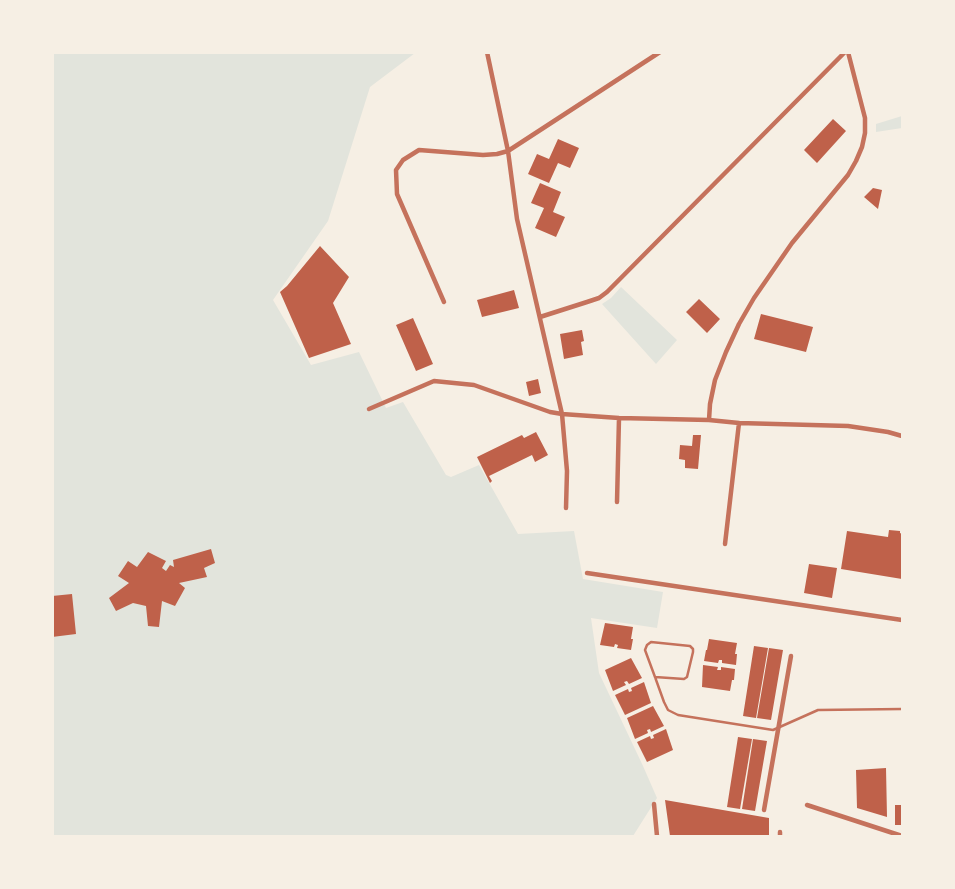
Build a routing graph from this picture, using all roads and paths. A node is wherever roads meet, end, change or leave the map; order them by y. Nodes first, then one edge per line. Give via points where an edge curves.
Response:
1 (487, 52) edge
2 (660, 52) edge
3 (847, 52) edge
4 (508, 151) junction
5 (444, 302) dead end
6 (540, 317) junction
7 (369, 409) dead end
8 (562, 414) junction
9 (619, 418) junction
10 (709, 420) junction
11 (739, 422) junction
12 (902, 436) edge
13 (617, 502) dead end
14 (566, 508) dead end
15 (725, 544) dead end
16 (586, 573) dead end
17 (902, 620) edge
18 (791, 656) dead end
19 (655, 677) junction
20 (902, 709) edge
21 (778, 727) junction
22 (654, 804) dead end
23 (807, 805) dead end
24 (764, 810) dead end
25 (657, 836) edge
26 (902, 836) edge

1 - 4 street
2 - 4 street
3 - 6 street via 607,292 599,298
3 - 10 street via 865,118 862,147 848,175 792,243 739,324 715,380
4 - 5 street via 483,155 420,150 403,160 396,170 397,194
4 - 6 street via 517,219
6 - 8 street
7 - 8 street via 434,381 474,385
8 - 9 street
8 - 14 street via 567,471
9 - 10 street
9 - 13 street
10 - 11 street
11 - 12 street via 848,426
11 - 15 street
16 - 17 street
18 - 21 street
19 - 19 lane via 646,645 651,642 693,648 687,677
19 - 21 lane via 668,710 678,715 773,730
20 - 21 lane via 818,710
21 - 24 street
22 - 25 street
23 - 26 street

